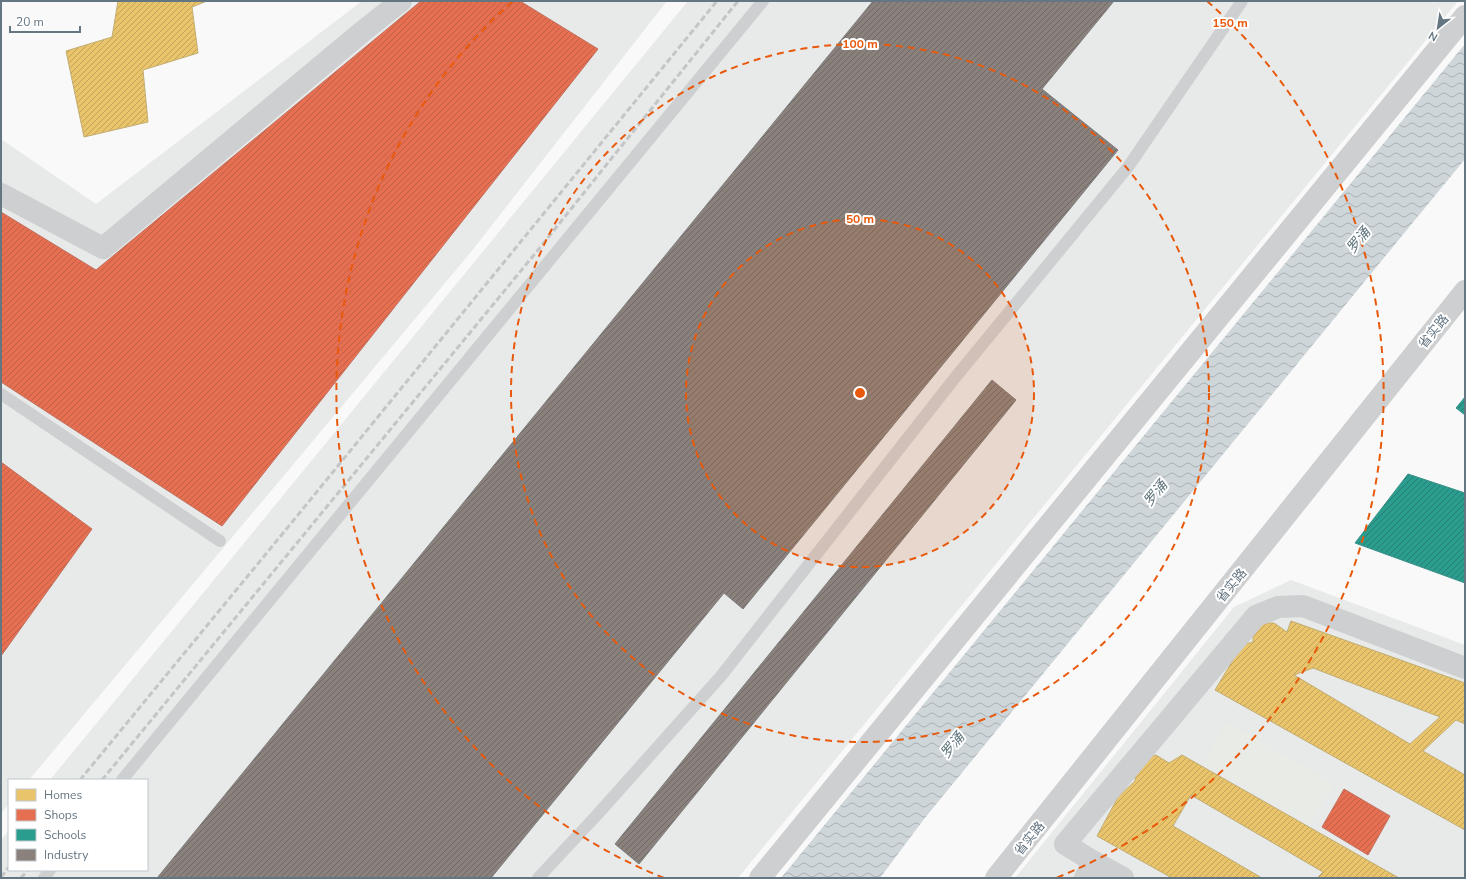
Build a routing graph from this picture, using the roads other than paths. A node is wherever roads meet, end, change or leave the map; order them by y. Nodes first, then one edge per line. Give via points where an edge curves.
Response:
1 (401, 1) edge
2 (763, 1) edge
3 (1242, 1) edge
4 (1465, 16) edge
5 (1, 194) edge
6 (1465, 291) edge
7 (1, 394) edge
8 (220, 540) dead end
9 (1465, 668) edge
10 (123, 779) edge
11 (1090, 870) edge
12 (538, 878) edge
13 (760, 878) edge
14 (996, 878) edge
15 (1123, 878) edge

1 - 5 street via 103,248
2 - 10 lane
3 - 12 lane via 1128,167 949,385 721,676
4 - 13 street
6 - 14 street, 省实路
7 - 8 lane
9 - 11 street via 1303,606 1278,607 1256,616 1065,844
11 - 15 street

